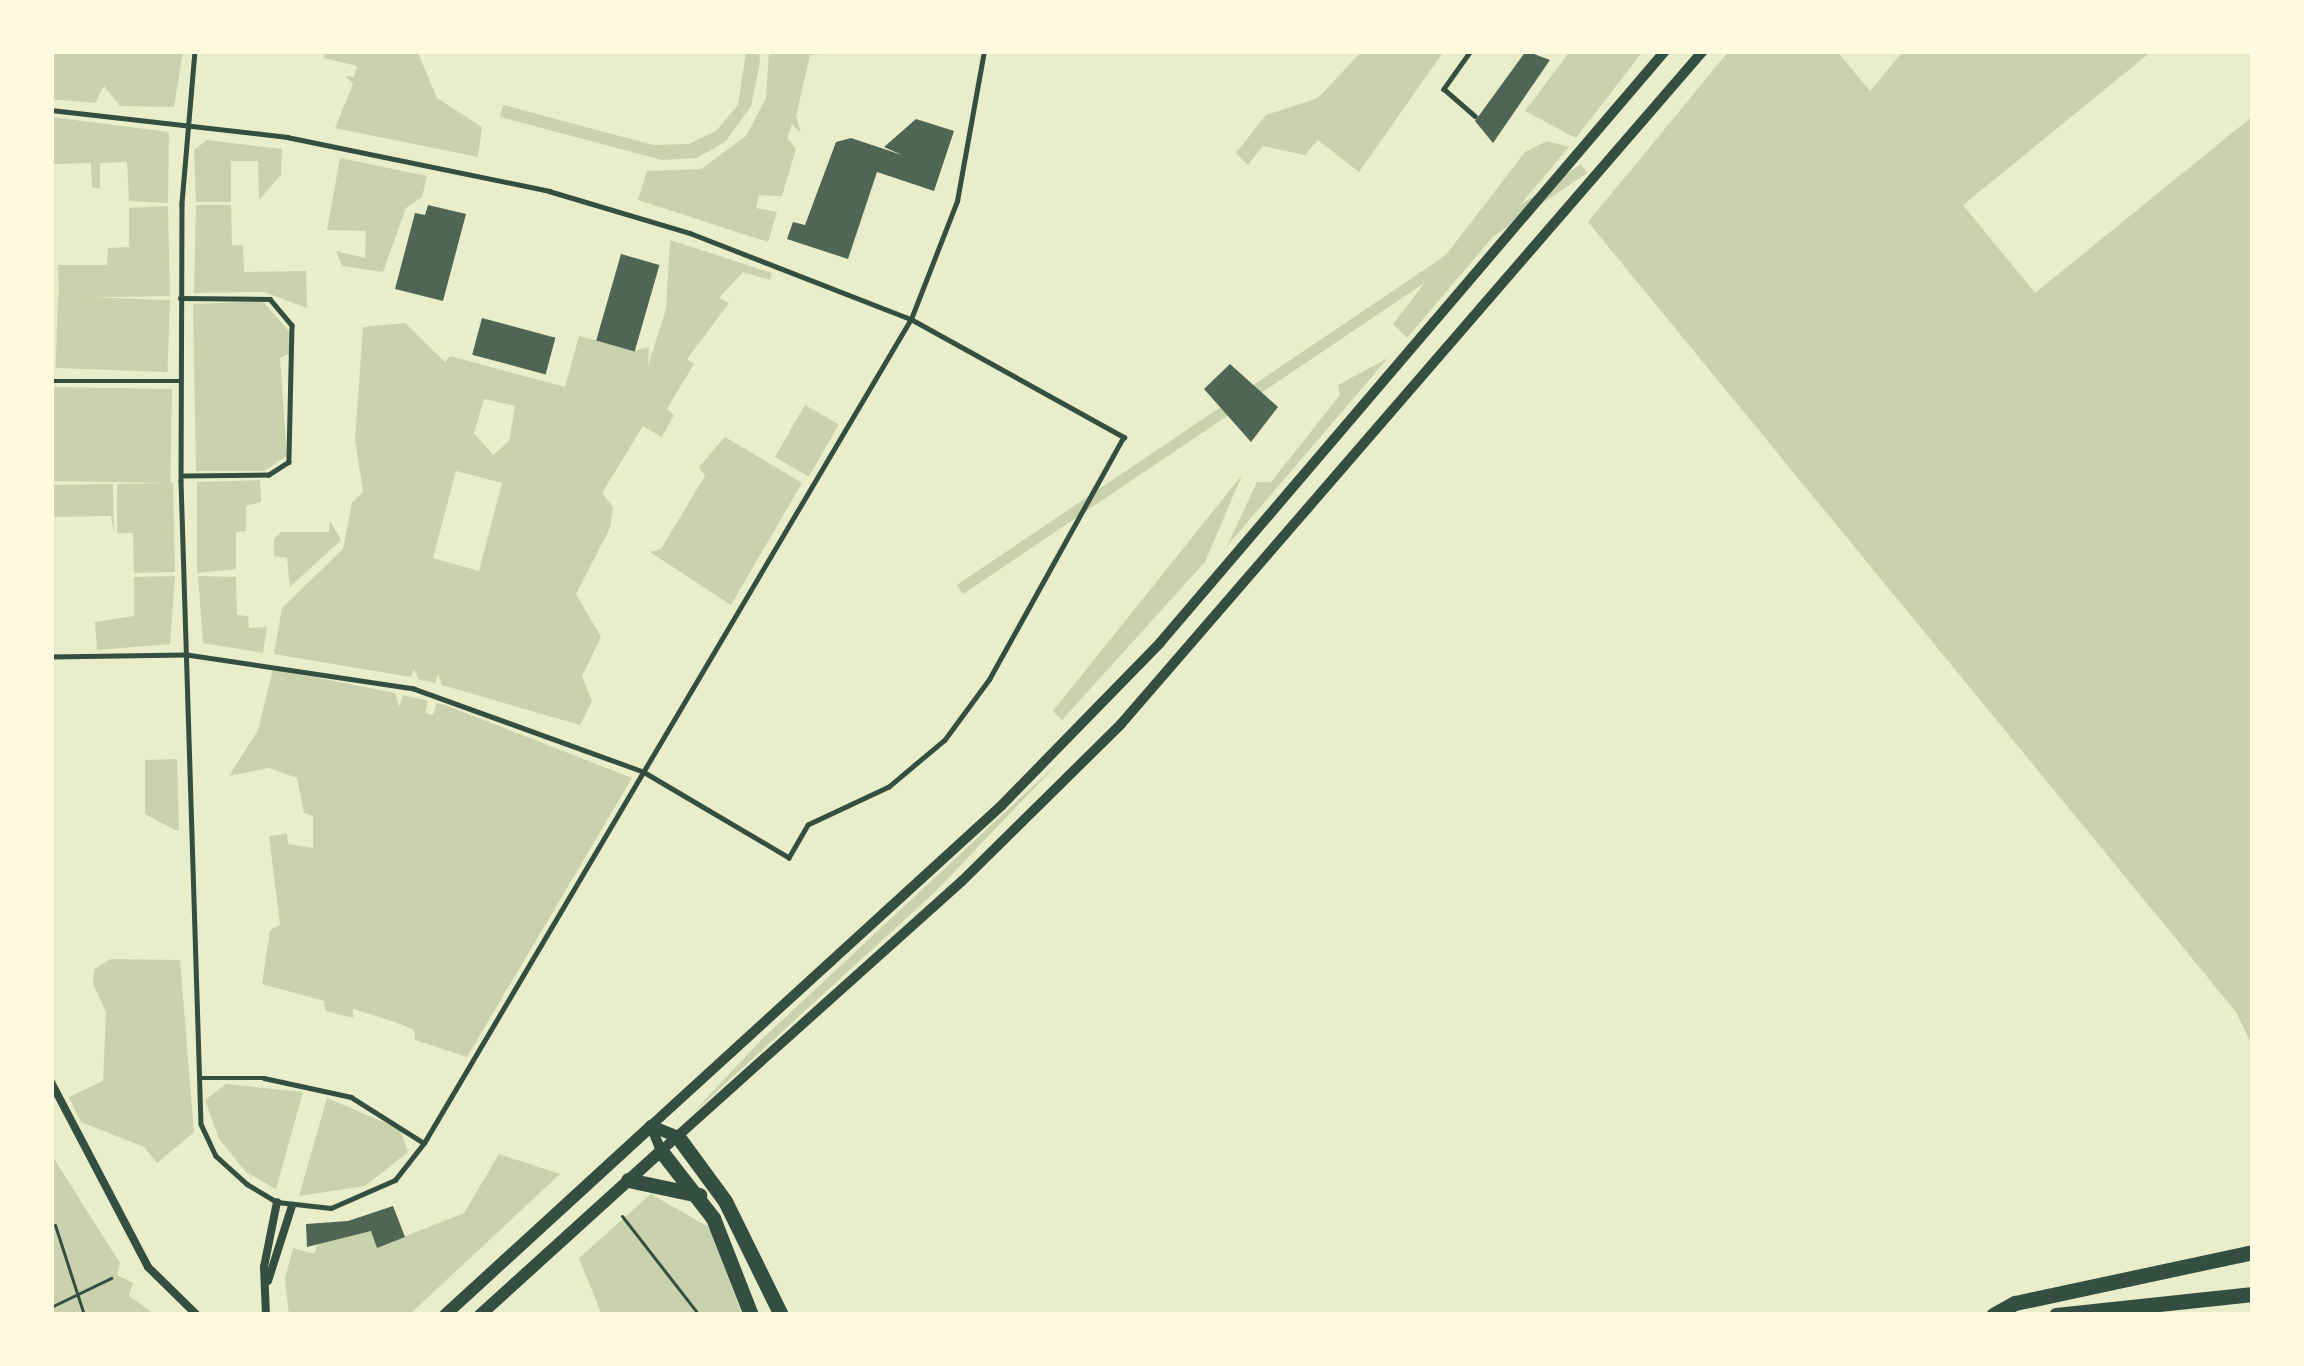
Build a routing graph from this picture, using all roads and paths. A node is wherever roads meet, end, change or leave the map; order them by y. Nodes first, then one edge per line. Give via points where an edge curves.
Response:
1 (195, 51) edge
2 (984, 51) edge
3 (1471, 51) edge
4 (1664, 51) edge
5 (1703, 51) edge
6 (51, 110) edge
7 (1475, 116) dead end
8 (185, 126) junction
9 (180, 298) junction
10 (911, 320) junction
11 (180, 381) junction
12 (51, 382) edge
13 (181, 476) junction
14 (186, 655) junction
15 (51, 657) edge
16 (1068, 740) junction
17 (1087, 759) junction
18 (643, 772) junction
19 (198, 1078) junction
20 (51, 1082) edge
21 (651, 1126) junction
22 (678, 1137) junction
23 (424, 1143) junction
24 (661, 1151) junction
25 (628, 1180) junction
26 (699, 1195) junction
27 (277, 1202) junction
28 (292, 1206) junction
29 (622, 1216) dead end
30 (55, 1225) dead end
31 (2253, 1252) edge
32 (111, 1278) dead end
33 (266, 1288) junction
34 (2253, 1294) edge
35 (79, 1298) junction
36 (51, 1307) edge
37 (85, 1315) edge
38 (197, 1315) edge
39 (266, 1315) edge
40 (445, 1315) edge
41 (481, 1315) edge
42 (699, 1315) edge
43 (751, 1315) edge
44 (781, 1315) edge
45 (1993, 1315) edge
46 (2056, 1315) edge

1 - 8 lane
2 - 10 lane via 957,201
3 - 7 lane via 1444,89
4 - 16 main road via 1214,583
5 - 17 main road via 1256,575
6 - 8 lane
8 - 9 lane
8 - 10 lane via 287,137 549,191 690,232
9 - 11 lane
9 - 13 lane via 261,297 288,316 293,449 285,467 269,475
10 - 18 lane
10 - 18 lane via 1124,437 990,679 946,740 889,787 808,825 789,858
11 - 12 lane
11 - 13 lane
13 - 14 lane
14 - 15 lane
14 - 18 lane via 414,689
14 - 19 lane
16 - 17 main road
16 - 21 main road
17 - 22 main road
18 - 23 lane
19 - 23 lane via 264,1078 351,1097
19 - 27 lane via 201,1124 216,1156
20 - 38 street via 148,1267
21 - 22 main road
21 - 24 main road
21 - 40 main road
22 - 24 main road
22 - 44 highway via 725,1201
23 - 28 lane via 395,1180 363,1199
24 - 25 main road
24 - 26 highway
25 - 26 highway
25 - 41 main road
26 - 43 highway
27 - 28 lane
27 - 33 street
28 - 33 street
29 - 42 path
30 - 35 path
31 - 45 highway via 2015,1303
32 - 35 path
33 - 39 street
34 - 46 highway
35 - 36 path
35 - 37 path

